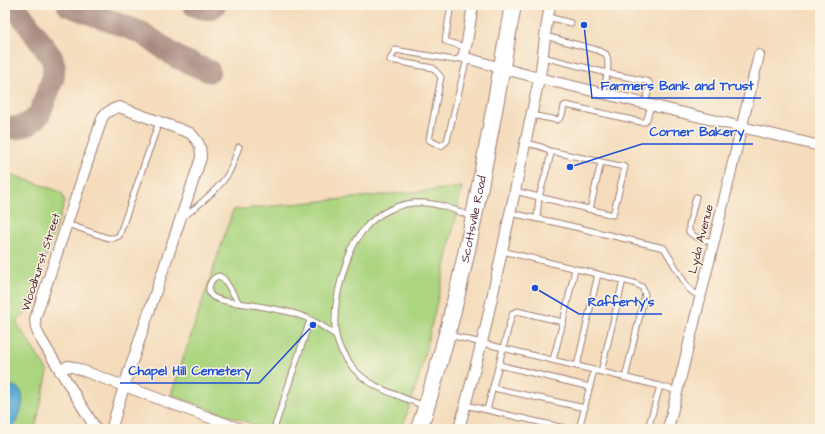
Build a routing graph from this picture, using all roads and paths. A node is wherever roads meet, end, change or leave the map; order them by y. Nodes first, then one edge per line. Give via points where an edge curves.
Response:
1 (451, 5) edge
2 (473, 5) edge
3 (513, 5) edge
4 (550, 5) edge
5 (548, 17) junction
6 (571, 23) dead end
7 (545, 36) junction
8 (465, 54) junction
9 (759, 55) dead end
10 (543, 57) junction
11 (501, 68) junction
12 (607, 73) junction
13 (539, 78) junction
14 (602, 93) junction
15 (648, 104) junction
16 (531, 115) junction
17 (159, 122) junction
18 (742, 127) junction
19 (525, 143) junction
20 (820, 146) edge
21 (239, 147) dead end
22 (550, 152) junction
23 (601, 162) junction
24 (515, 191) junction
25 (539, 196) junction
26 (696, 197) dead end
27 (590, 209) junction
28 (510, 213) junction
29 (474, 218) junction
30 (537, 219) junction
31 (180, 220) junction
32 (67, 224) junction
33 (714, 243) junction
34 (502, 251) junction
35 (576, 269) junction
36 (598, 274) junction
37 (623, 280) junction
38 (701, 295) junction
39 (239, 303) junction
40 (310, 320) junction
41 (563, 322) junction
42 (336, 335) junction
43 (447, 335) junction
44 (482, 343) junction
45 (503, 348) junction
46 (553, 360) junction
47 (499, 365) junction
48 (577, 366) junction
49 (594, 370) junction
50 (60, 371) junction
51 (601, 372) junction
52 (624, 378) junction
53 (124, 386) junction
54 (660, 386) junction
55 (590, 387) junction
56 (493, 388) junction
57 (678, 391) junction
58 (465, 405) junction
59 (427, 407) junction
60 (584, 408) junction
61 (487, 410) junction
62 (96, 429) edge
63 (112, 429) edge
64 (240, 429) edge
65 (274, 429) edge
66 (419, 429) edge
67 (458, 429) edge
68 (569, 429) edge
69 (575, 429) edge
70 (648, 429) edge
71 (668, 429) edge

1 - 8 lane via 444,41
2 - 8 street
3 - 11 main road, Scottsville Road
4 - 5 street
5 - 6 lane
5 - 7 street
7 - 10 street
7 - 12 lane via 606,54
8 - 8 lane via 454,60 395,50 390,60 432,68 441,76 429,140 441,146 447,141
8 - 11 street
9 - 18 street, Lyda Avenue
10 - 12 lane
10 - 13 street
11 - 13 street
11 - 29 main road, Scottsville Road
12 - 14 lane
12 - 15 lane via 649,82
13 - 14 street
13 - 16 street
14 - 15 street
15 - 16 lane via 645,122 566,105 559,120
15 - 18 street
16 - 19 street
17 - 31 street via 190,133 201,148 201,158
17 - 32 street, Woodhurst Street via 119,108 112,108 103,116
17 - 32 lane via 119,236 112,239
18 - 20 street
18 - 33 street, Lyda Avenue
19 - 22 lane
19 - 24 street
21 - 31 lane via 221,184
22 - 23 lane
22 - 25 lane
23 - 27 lane
23 - 27 lane via 625,167 613,215
24 - 25 lane
24 - 28 street
25 - 27 lane
25 - 30 lane
26 - 33 lane via 689,232
28 - 30 lane
28 - 34 street
29 - 42 lane via 430,203 413,203 387,211 372,221 348,256 337,305
29 - 43 main road, Scottsville Road
30 - 38 lane via 664,248 688,288
31 - 53 street
32 - 50 street, Woodhurst Street via 35,319 37,332
33 - 38 street, Lyda Avenue
34 - 35 lane
34 - 44 street
35 - 36 lane
35 - 41 lane
36 - 37 lane
36 - 48 lane
37 - 51 lane
37 - 52 lane via 638,285 645,294
38 - 57 street, Lyda Avenue
39 - 39 lane via 219,300 210,294 209,290 215,276 224,279
39 - 40 lane via 275,309
40 - 42 lane
40 - 65 lane
41 - 45 lane via 517,311 511,318
41 - 46 lane
42 - 59 lane via 340,349 352,368 363,378 382,390
43 - 44 lane
43 - 59 main road, Scottsville Road
44 - 45 lane
44 - 58 street
45 - 46 lane
45 - 47 lane
46 - 48 lane
47 - 55 lane
47 - 56 lane
48 - 49 lane
49 - 51 lane
49 - 55 lane
50 - 53 street via 73,366
50 - 62 street, Woodhurst Street
51 - 52 lane
52 - 54 lane
53 - 63 street
53 - 64 street
54 - 57 lane
54 - 70 lane
55 - 60 lane
56 - 60 lane
56 - 61 lane
57 - 71 street, Lyda Avenue
58 - 61 lane
58 - 67 street
59 - 66 main road, Scottsville Road
60 - 69 lane via 580,425
61 - 68 lane

